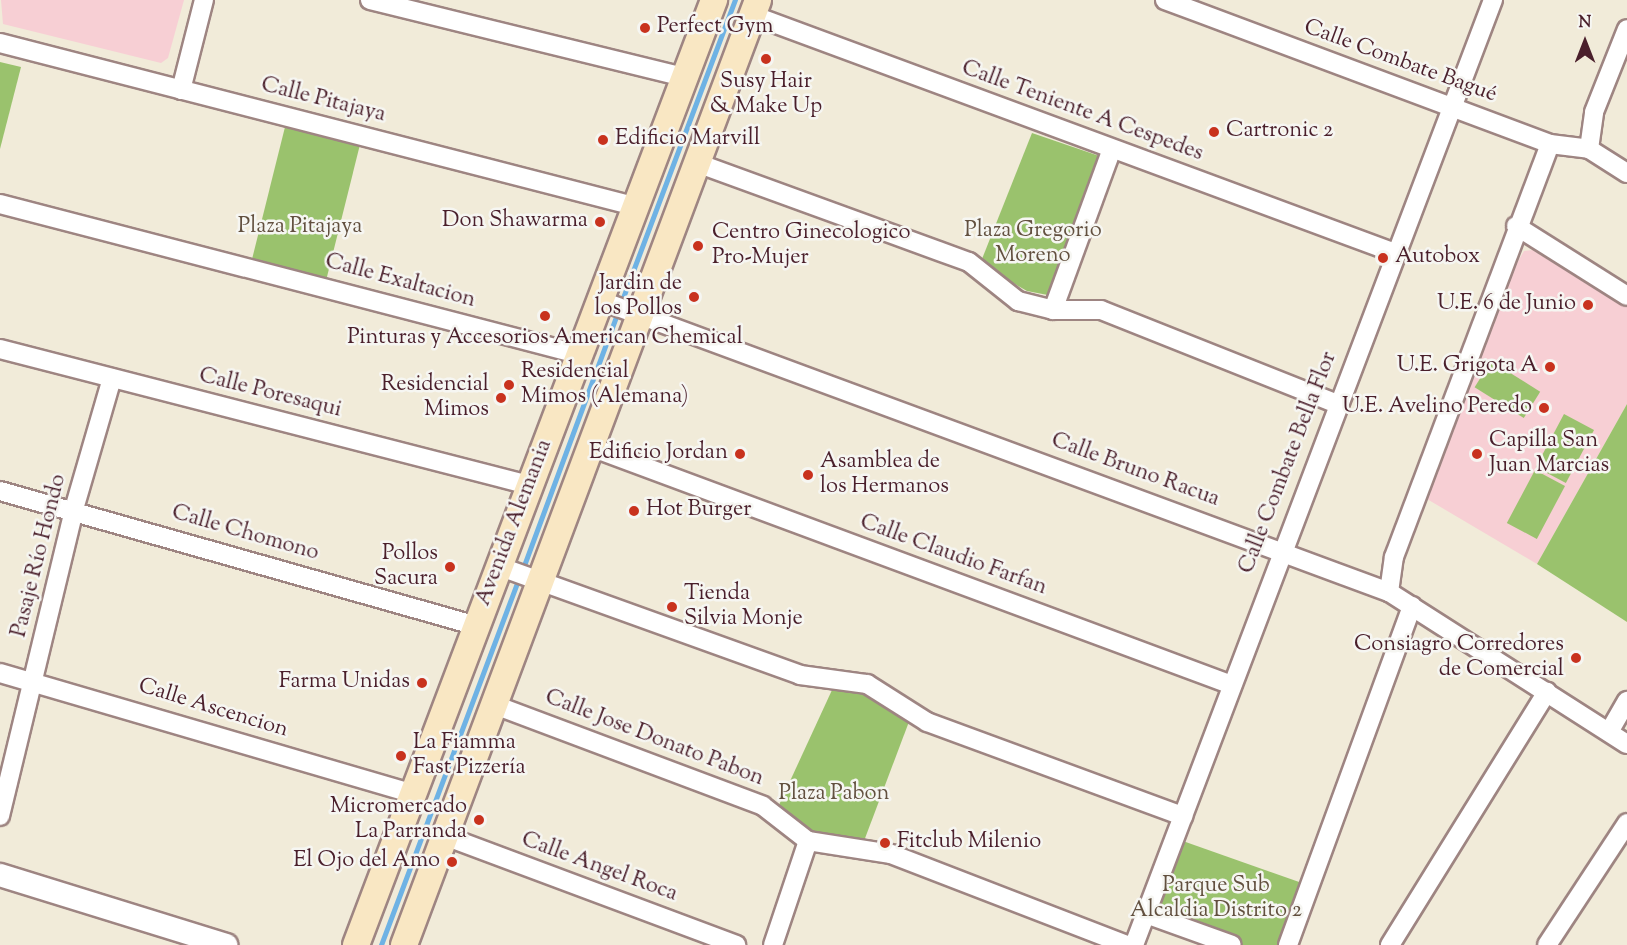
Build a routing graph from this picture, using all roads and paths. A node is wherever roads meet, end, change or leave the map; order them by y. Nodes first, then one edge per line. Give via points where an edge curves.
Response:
1 (204, 0) edge
2 (370, 0) edge
3 (714, 0) edge
4 (1165, 0) edge
5 (1493, 0) edge
6 (755, 8) edge
7 (1627, 29) edge
8 (0, 43) edge
9 (683, 77) junction
10 (181, 90) junction
11 (1454, 107) junction
12 (1550, 144) junction
13 (1112, 149) junction
14 (1589, 149) junction
15 (697, 162) junction
16 (1627, 173) edge
17 (0, 204) edge
18 (634, 206) junction
19 (1516, 226) junction
20 (1395, 253) junction
21 (1627, 296) edge
22 (603, 302) junction
23 (1053, 310) junction
24 (632, 314) junction
25 (0, 349) edge
26 (578, 354) junction
27 (112, 378) junction
28 (1337, 404) junction
29 (591, 447) junction
30 (529, 485) junction
31 (0, 491) edge
32 (74, 509) junction
33 (1282, 550) junction
34 (519, 574) junction
35 (1389, 592) junction
36 (1412, 606) junction
37 (476, 626) junction
38 (0, 673) edge
39 (35, 682) junction
40 (1232, 685) junction
41 (1547, 692) junction
42 (1627, 701) edge
43 (495, 705) junction
44 (1609, 732) junction
45 (1627, 744) edge
46 (413, 794) junction
47 (0, 816) edge
48 (1183, 816) junction
49 (1627, 823) edge
50 (445, 836) junction
51 (808, 841) junction
52 (0, 875) edge
53 (1146, 914) junction
54 (226, 945) edge
55 (356, 945) edge
56 (404, 945) edge
57 (736, 945) edge
58 (773, 945) edge
59 (1127, 945) edge
60 (1134, 945) edge
61 (1232, 945) edge
62 (1288, 945) edge
63 (1389, 945) edge
64 (1547, 945) edge

1 - 10 street
2 - 9 street
3 - 9 main road, Avenida Alemania
4 - 11 street, Calle Combate Bagué
5 - 11 street, Calle Combate Bella Flor
6 - 13 street, Calle Teniente A Cespedes
6 - 15 main road, Avenida Alemania
7 - 14 street via 1594,112
8 - 10 street, Calle Pitajaya
9 - 18 main road, Avenida Alemania
10 - 18 street, Calle Pitajaya
11 - 12 street, Calle Combate Bagué
11 - 20 street, Calle Combate Bella Flor
12 - 14 street, Calle Combate Bagué
12 - 19 street
13 - 20 street, Calle Teniente A Cespedes
13 - 23 street
14 - 16 street
15 - 23 street via 969,262 1018,301
15 - 24 main road, Avenida Alemania
17 - 26 street, Calle Exaltacion
18 - 22 main road, Avenida Alemania
19 - 21 street
19 - 35 street via 1394,557
20 - 28 street, Calle Combate Bella Flor
22 - 24 street, Calle Bruno Racua
22 - 26 main road, Avenida Alemania
23 - 28 street via 1101,310
24 - 29 main road, Avenida Alemania
24 - 33 street, Calle Bruno Racua
25 - 27 street, Calle Poresaqui
26 - 30 main road, Avenida Alemania
27 - 30 street, Calle Poresaqui
27 - 32 street, Pasaje Río Hondo
28 - 33 street, Calle Combate Bella Flor
29 - 34 main road, Avenida Alemania
29 - 40 street, Calle Claudio Farfan
30 - 34 main road, Avenida Alemania
31 - 32 street, Calle Chomono
32 - 37 street, Calle Chomono
32 - 39 street, Pasaje Río Hondo
33 - 35 street, Calle Bruno Racua
33 - 40 street, Calle Combate Bella Flor
34 - 37 main road, Avenida Alemania
34 - 43 main road, Avenida Alemania
34 - 48 street via 800,675 867,684 927,722
35 - 36 street, Calle Bruno Racua
36 - 41 street, Calle Bruno Racua
36 - 62 street
37 - 46 main road, Avenida Alemania
38 - 39 street, Calle Ascencion
39 - 46 street, Calle Ascencion
39 - 47 street, Pasaje Río Hondo
40 - 48 street, Calle Combate Bella Flor
41 - 44 street, Calle Bruno Racua
41 - 63 street
42 - 44 street
43 - 50 main road, Avenida Alemania
43 - 51 street, Calle Jose Donato Pabon via 763,806
44 - 45 street, Calle Bruno Racua
46 - 55 main road, Avenida Alemania
48 - 53 street, Calle Combate Bella Flor
49 - 64 street
50 - 56 main road, Avenida Alemania
50 - 57 street, Calle Angel Roca
51 - 58 street
51 - 59 street, Calle Jose Donato Pabon via 891,854
52 - 54 street
53 - 60 street, Calle Combate Bella Flor
53 - 61 street

